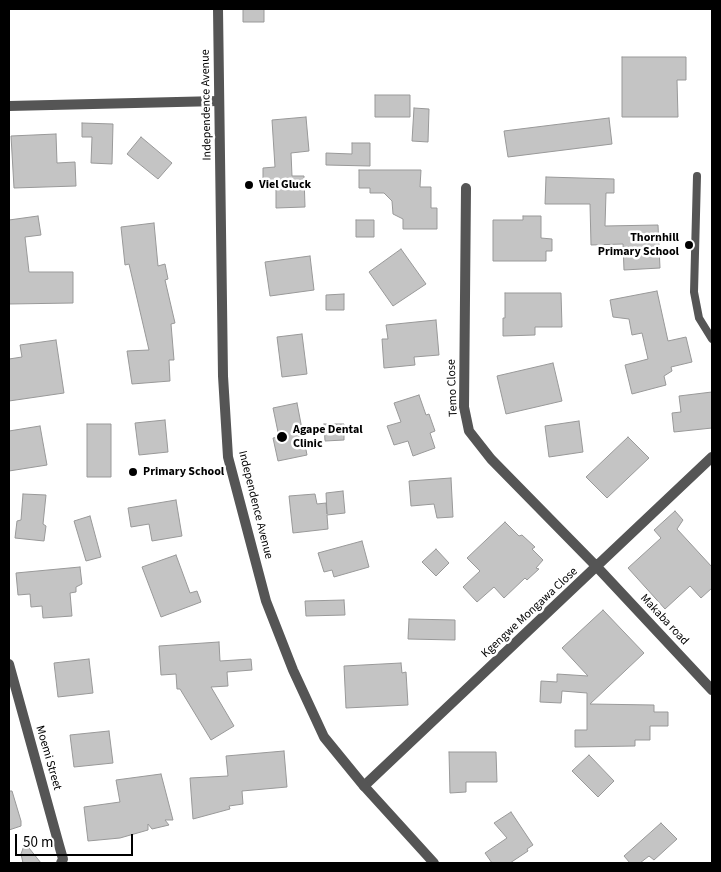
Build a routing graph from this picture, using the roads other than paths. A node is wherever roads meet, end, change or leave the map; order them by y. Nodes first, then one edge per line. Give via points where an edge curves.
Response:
1 (218, 9) edge
2 (219, 101) junction
3 (9, 106) edge
4 (697, 176) dead end
5 (466, 188) dead end
6 (712, 339) edge
7 (712, 457) edge
8 (597, 567) junction
9 (9, 664) edge
10 (712, 690) edge
11 (364, 786) junction
12 (62, 861) edge
13 (434, 863) edge

1 - 2 street, Independence Avenue
2 - 3 street
2 - 11 street, Independence Avenue via 223,376 228,457 266,601 292,670 324,737
4 - 6 lane via 694,292 699,318
5 - 8 street, Temo Close via 464,407 469,431 491,459
7 - 8 street, Kgengwe Mongawa Close
8 - 10 street, Makaba road
8 - 11 street, Kgengwe Mongawa Close
9 - 12 street, Moemi Street
11 - 13 street, Independence Avenue

